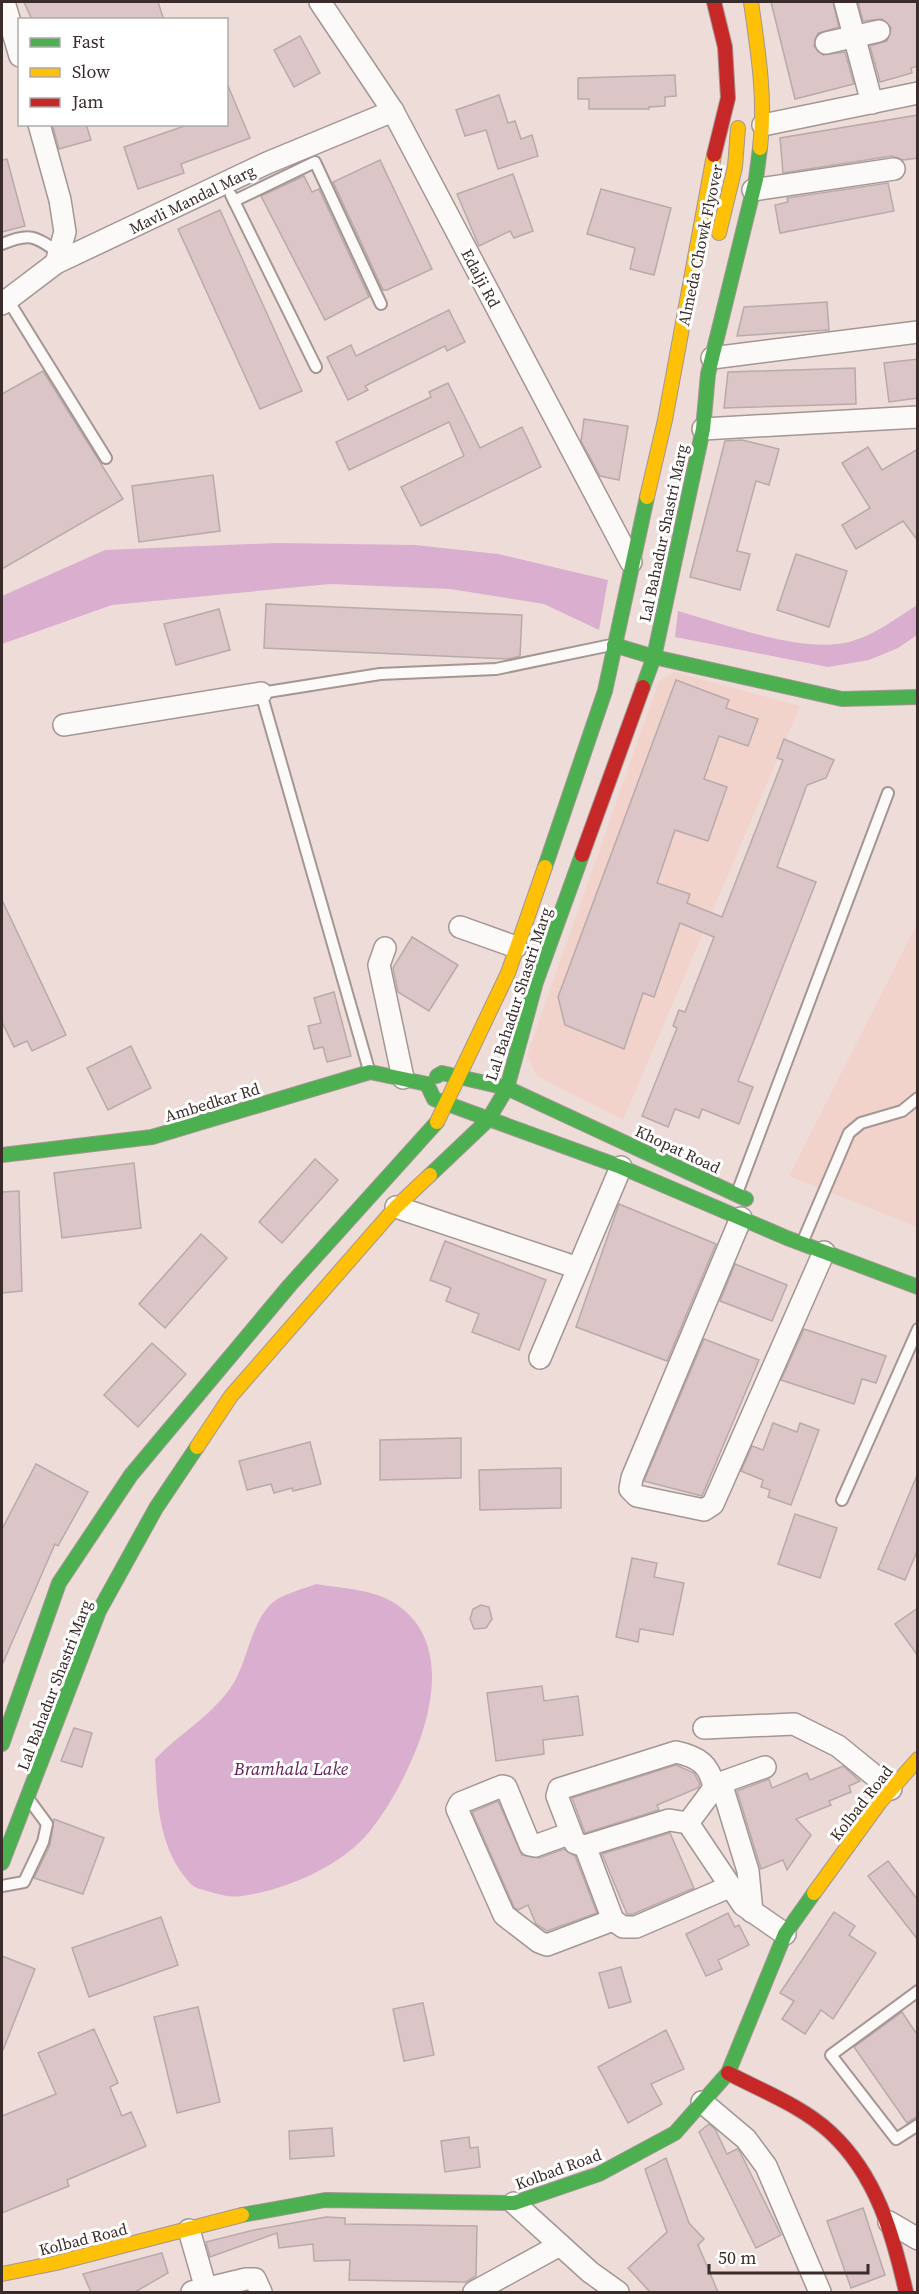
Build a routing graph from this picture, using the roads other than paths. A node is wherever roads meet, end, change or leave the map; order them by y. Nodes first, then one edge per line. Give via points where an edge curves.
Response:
1 (4, 2) edge
2 (320, 2) edge
3 (714, 2) edge
4 (751, 2) edge
5 (845, 2) edge
6 (879, 31) dead end
7 (854, 36) junction
8 (826, 44) dead end
9 (18, 49) edge
10 (739, 49) dead end
11 (918, 93) edge
12 (872, 103) junction
13 (393, 111) junction
14 (764, 125) junction
15 (40, 126) edge
16 (894, 169) dead end
17 (753, 190) junction
18 (229, 193) junction
19 (717, 243) dead end
20 (2, 244) edge
21 (58, 258) junction
22 (5, 302) edge
23 (381, 304) dead end
24 (918, 332) edge
25 (712, 358) junction
26 (316, 367) dead end
27 (918, 417) edge
28 (665, 420) junction
29 (703, 429) junction
30 (106, 458) dead end
31 (631, 562) junction
32 (614, 645) junction
33 (654, 657) junction
34 (261, 693) junction
35 (918, 697) edge
36 (64, 725) dead end
37 (888, 793) dead end
38 (460, 927) dead end
39 (516, 947) junction
40 (385, 948) dead end
41 (370, 1072) junction
42 (460, 1077) junction
43 (403, 1078) junction
44 (427, 1084) junction
45 (507, 1088) junction
46 (918, 1098) edge
47 (448, 1105) junction
48 (488, 1120) junction
49 (2, 1155) edge
50 (621, 1167) junction
51 (736, 1195) junction
52 (756, 1203) dead end
53 (396, 1207) junction
54 (735, 1216) junction
55 (795, 1219) dead end
56 (815, 1227) junction
57 (802, 1244) junction
58 (824, 1252) junction
59 (578, 1268) junction
60 (918, 1287) edge
61 (918, 1329) edge
62 (540, 1358) dead end
63 (130, 1475) junction
64 (166, 1491) junction
65 (842, 1500) dead end
66 (704, 1728) dead end
67 (2, 1744) edge
68 (918, 1759) edge
69 (765, 1767) dead end
70 (891, 1789) junction
71 (27, 1799) junction
72 (688, 1822) junction
73 (578, 1840) junction
74 (2, 1863) edge
75 (2, 1886) edge
76 (729, 1887) junction
77 (752, 1912) junction
78 (613, 1920) junction
79 (785, 1934) junction
80 (918, 1991) edge
81 (728, 2073) junction
82 (702, 2102) junction
83 (918, 2125) edge
84 (514, 2203) junction
85 (889, 2222) junction
86 (189, 2230) junction
87 (918, 2240) edge
88 (560, 2245) junction
89 (2, 2274) edge
90 (199, 2291) edge
91 (902, 2291) edge
92 (261, 2292) edge
93 (474, 2292) edge
94 (618, 2292) edge
95 (820, 2292) edge

1 - 9 street
2 - 13 street, Edalji Rd
3 - 28 main road, Lal Bahadur Shastri Marg via 725,47 728,98 708,175
4 - 14 main road, Lal Bahadur Shastri Marg
5 - 7 street
6 - 7 street
7 - 8 street
7 - 12 street
10 - 19 main road, Almeda Chowk Flyover via 735,167
11 - 12 street
12 - 14 street
13 - 18 street, Mavli Mandal Marg via 267,163
13 - 31 street, Edalji Rd
14 - 17 main road, Lal Bahadur Shastri Marg
15 - 21 street via 65,232
16 - 17 street
17 - 25 main road, Lal Bahadur Shastri Marg
18 - 21 street, Mavli Mandal Marg
18 - 23 lane via 315,162
18 - 26 lane
20 - 21 lane via 28,235 37,238
21 - 22 street, Mavli Mandal Marg
22 - 30 lane
24 - 25 street
25 - 29 main road, Lal Bahadur Shastri Marg
27 - 29 street
28 - 29 main road via 688,392
28 - 31 main road, Lal Bahadur Shastri Marg
29 - 33 main road, Lal Bahadur Shastri Marg
31 - 32 main road, Lal Bahadur Shastri Marg
32 - 33 main road
32 - 34 lane via 496,669 380,674
32 - 39 main road, Lal Bahadur Shastri Marg via 605,691
33 - 35 main road via 842,699
33 - 45 main road, Lal Bahadur Shastri Marg via 536,982
34 - 36 street
34 - 41 lane
37 - 51 lane
38 - 39 street
39 - 42 main road, Lal Bahadur Shastri Marg
40 - 43 street via 379,965
41 - 43 main road, Ambedkar Rd
41 - 49 main road, Ambedkar Rd via 152,1137
42 - 44 main road, Khopat Road via 442,1073
42 - 45 main road, Khopat Road
42 - 47 main road, Lal Bahadur Shastri Marg
43 - 44 main road, Ambedkar Rd
44 - 47 main road via 434,1099
45 - 48 main road, Lal Bahadur Shastri Marg
45 - 51 main road, Khopat Road
46 - 56 lane via 902,1111 861,1123 849,1133
47 - 48 main road
47 - 63 main road, Lal Bahadur Shastri Marg via 442,1117 290,1285
48 - 50 main road
48 - 53 main road, Lal Bahadur Shastri Marg
50 - 54 main road
50 - 59 street
51 - 52 main road, Khopat Road
51 - 54 lane
53 - 59 street
53 - 64 main road, Lal Bahadur Shastri Marg via 231,1396
54 - 57 main road
54 - 58 street via 632,1478 630,1489 637,1496 704,1510 713,1504
55 - 56 main road
56 - 57 lane
57 - 58 main road
58 - 60 main road
59 - 62 street
61 - 65 lane
63 - 64 main road via 132,1507
63 - 67 main road, Lal Bahadur Shastri Marg via 59,1583
64 - 71 main road, Lal Bahadur Shastri Marg via 99,1611
66 - 70 street via 794,1724 838,1746
68 - 70 main road, Kolbad Road
69 - 77 street via 723,1782 722,1786 748,1871
70 - 79 main road, Kolbad Road
71 - 74 main road, Lal Bahadur Shastri Marg
71 - 75 lane via 47,1824 43,1842 24,1882
72 - 73 street via 669,1820
72 - 73 street via 714,1788 705,1763 676,1752 559,1789 557,1796
72 - 76 street
73 - 78 street
73 - 78 street via 530,1845 506,1787 460,1803 457,1809 504,1915 539,1942 547,1945
76 - 77 street
76 - 78 street via 636,1927 623,1927
77 - 79 street
79 - 81 main road, Kolbad Road
80 - 83 lane via 831,2055 896,2139
81 - 82 main road, Kolbad Road
81 - 85 main road via 831,2132 862,2169
82 - 84 main road, Kolbad Road via 675,2133 599,2174
82 - 95 street via 746,2139 766,2166
84 - 86 main road, Kolbad Road via 325,2200 250,2213
84 - 88 street
85 - 87 street
85 - 91 main road
86 - 89 main road, Kolbad Road
86 - 90 street
88 - 93 street
88 - 94 street
90 - 92 street via 255,2279

